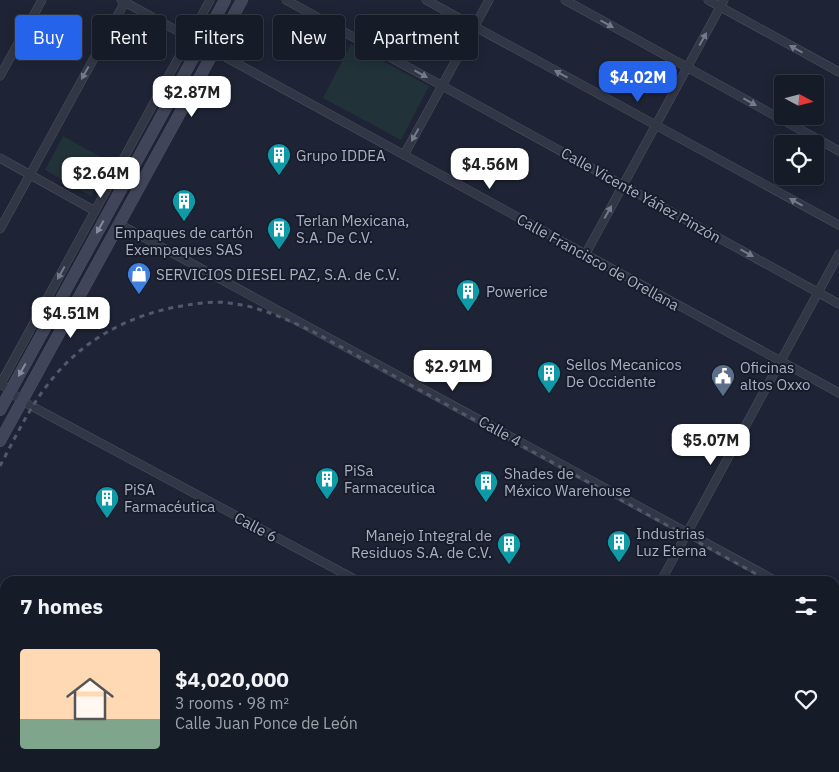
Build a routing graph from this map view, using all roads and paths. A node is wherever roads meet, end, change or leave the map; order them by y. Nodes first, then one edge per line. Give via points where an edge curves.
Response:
1 (42, 0) edge
2 (210, 0) edge
3 (225, 0) edge
4 (242, 0) edge
5 (286, 0) edge
6 (426, 0) edge
7 (489, 0) edge
8 (565, 0) edge
9 (708, 0) edge
10 (124, 1) edge
11 (722, 3) edge
12 (202, 15) edge
13 (216, 15) edge
14 (234, 15) edge
15 (454, 15) edge
16 (478, 19) edge
17 (478, 28) edge
18 (176, 30) edge
19 (178, 60) edge
20 (191, 60) edge
21 (209, 60) edge
22 (230, 60) edge
23 (456, 60) edge
24 (687, 68) junction
25 (839, 72) edge
26 (0, 76) edge
27 (442, 86) junction
28 (656, 125) junction
29 (839, 151) edge
30 (404, 155) junction
31 (0, 158) edge
32 (30, 175) junction
33 (623, 185) junction
34 (95, 211) junction
35 (119, 224) junction
36 (839, 225) edge
37 (0, 229) edge
38 (839, 254) edge
39 (585, 255) junction
40 (818, 292) junction
41 (839, 304) edge
42 (780, 361) junction
43 (0, 384) edge
44 (10, 391) junction
45 (839, 393) edge
46 (22, 401) junction
47 (0, 410) edge
48 (0, 441) edge
49 (688, 533) junction
50 (349, 576) edge
51 (664, 576) edge
52 (767, 576) edge

1 - 26 street
2 - 12 street
3 - 13 main road
4 - 14 main road
5 -> 27 street, Calle Vicente Yáñez Pinzón
6 - 15 street
7 - 16 street
8 -> 24 street
9 - 11 street
10 - 18 street, Calle Francisco de Orellana
10 -> 32 street
24 -> 11 street
25 -> 11 street
28 -> 17 street
19 - 34 street
20 -> 44 main road
21 - 35 main road
22 - 30 street, Calle Francisco de Orellana
23 - 27 street
24 - 28 street
24 -> 29 street
27 -> 30 street
27 - 33 street, Calle Vicente Yáñez Pinzón
28 - 33 street
36 -> 28 street
30 - 39 street, Calle Francisco de Orellana
31 - 32 street
32 - 34 street
32 - 37 street
39 -> 33 street
33 -> 40 street, Calle Vicente Yáñez Pinzón
34 -> 43 street
35 - 46 main road
35 - 49 street, Calle 4
38 - 40 street
39 - 42 street, Calle Francisco de Orellana
40 - 41 street, Calle Vicente Yáñez Pinzón
40 - 42 street
42 - 45 street, Calle Francisco de Orellana
42 - 49 street
43 - 44 street, Calle 6
44 - 46 street, Calle 6
44 - 47 main road
46 - 48 main road
46 - 50 street, Calle 6
49 - 51 street
49 - 52 street, Calle 4

